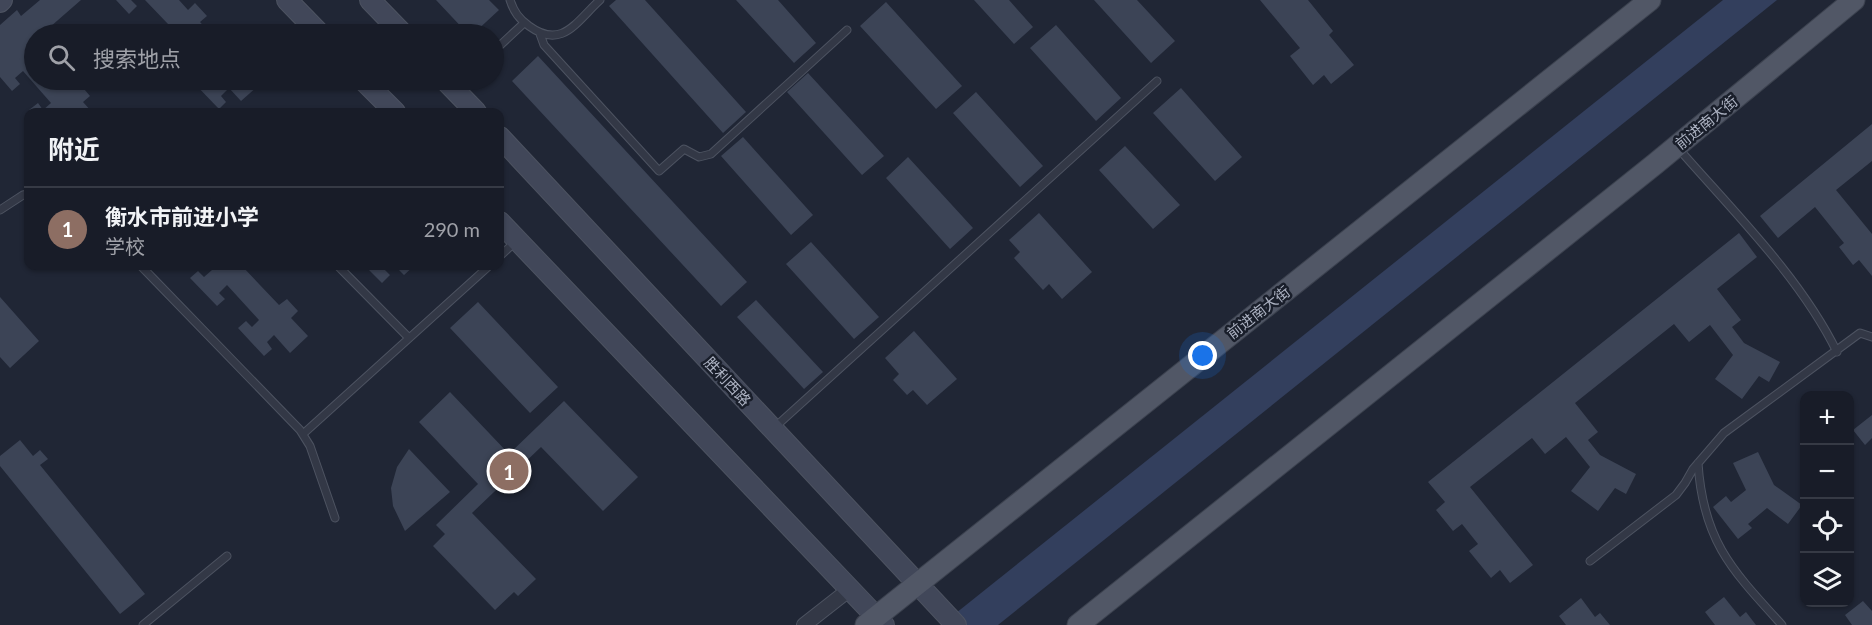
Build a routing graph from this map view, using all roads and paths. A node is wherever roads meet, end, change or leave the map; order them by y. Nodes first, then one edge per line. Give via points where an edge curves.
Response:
1 (287, 0) edge
2 (370, 0) edge
3 (510, 0) edge
4 (600, 0) edge
5 (1650, 0) edge
6 (1854, 0) edge
7 (524, 22) junction
8 (310, 24) edge
9 (393, 24) edge
10 (846, 30) dead end
11 (540, 34) junction
12 (504, 41) edge
13 (1157, 81) dead end
14 (373, 90) edge
15 (457, 90) edge
16 (391, 108) edge
17 (473, 108) edge
18 (504, 141) edge
19 (1676, 147) junction
20 (24, 195) edge
21 (0, 210) edge
22 (504, 226) edge
23 (517, 240) junction
24 (504, 252) edge
25 (145, 270) edge
26 (342, 270) edge
27 (485, 270) edge
28 (1872, 337) edge
29 (409, 338) junction
30 (1837, 352) junction
31 (773, 428) junction
32 (303, 434) junction
33 (1698, 463) junction
34 (335, 518) dead end
35 (227, 556) dead end
36 (1590, 561) dead end
37 (918, 583) junction
38 (850, 589) junction
39 (875, 622) edge
40 (143, 625) edge
41 (804, 625) edge
42 (956, 625) edge
43 (1078, 625) edge
44 (1782, 625) edge

1 - 8 main road
2 - 9 main road
3 - 7 lane
4 - 11 lane via 565,33 556,37
5 - 37 main road, 前进南大街
6 - 19 main road, 前进南大街
7 - 11 lane
7 - 12 lane
10 - 11 lane via 711,154 699,157 684,148 659,171 544,45
13 - 31 lane
14 - 16 main road
15 - 17 main road
18 - 31 main road, 胜利西路
19 - 30 lane via 1777,262 1825,327
19 - 43 main road, 前进南大街
20 - 21 lane
22 - 23 main road
23 - 24 lane
23 - 38 main road
25 - 32 lane
26 - 29 lane
27 - 29 lane
28 - 30 lane via 1860,333
29 - 32 lane
30 - 33 lane via 1724,433
31 - 37 main road, 胜利西路
32 - 34 lane via 321,472
33 - 36 lane via 1676,495
33 - 44 lane via 1700,491 1712,533 1735,572
35 - 40 lane
37 - 39 main road, 前进南大街
37 - 42 main road, 胜利西路
38 - 39 main road
38 - 41 street

